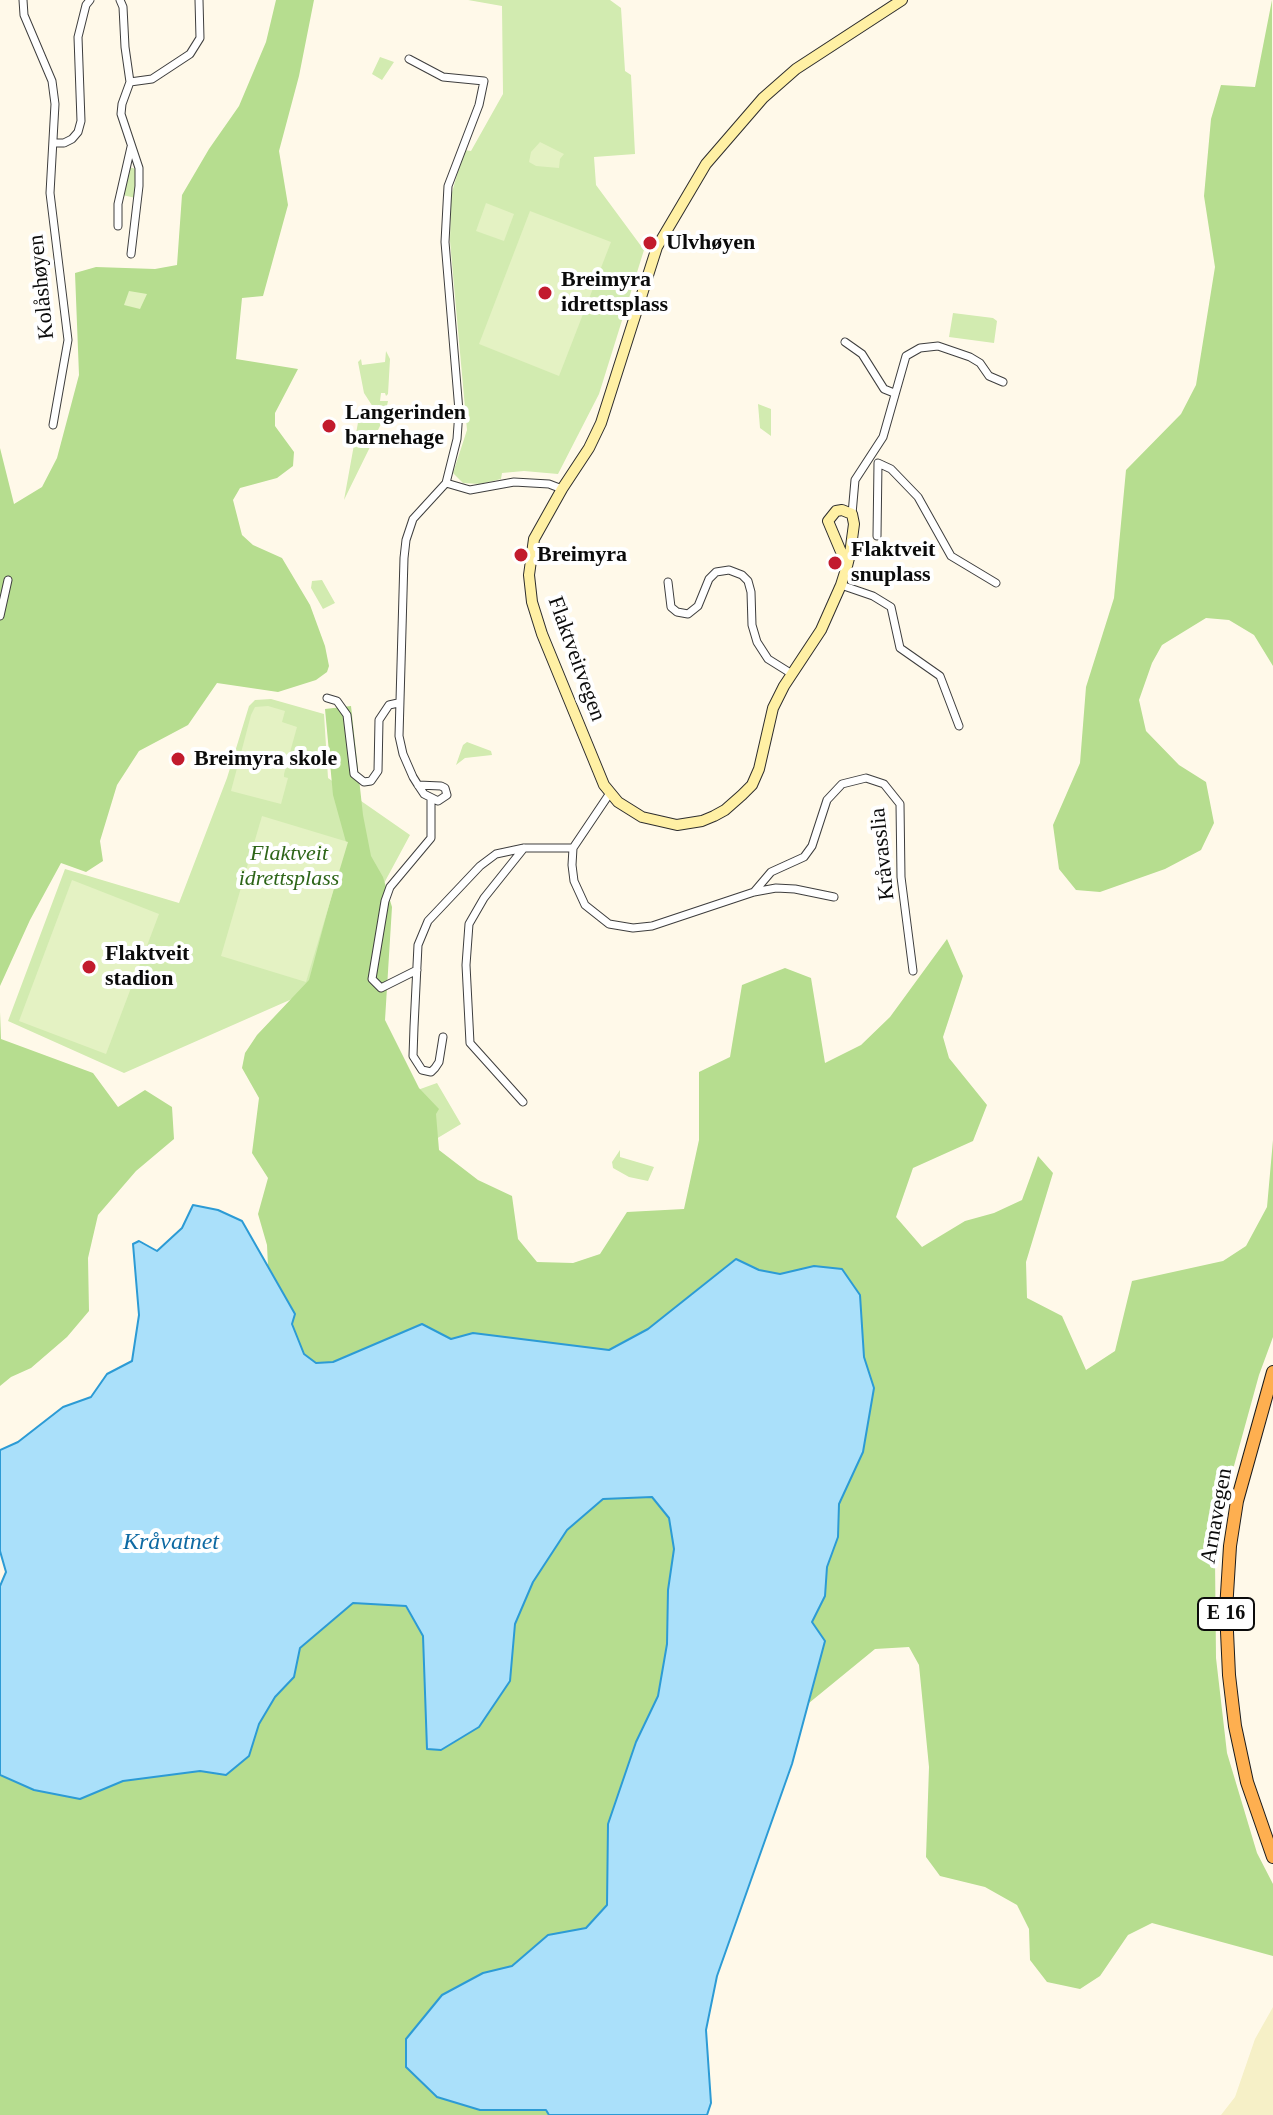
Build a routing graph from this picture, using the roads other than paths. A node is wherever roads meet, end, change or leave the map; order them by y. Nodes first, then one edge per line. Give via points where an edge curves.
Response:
1 (23, 0) edge
2 (90, 0) edge
3 (120, 0) edge
4 (199, 0) edge
5 (902, 0) edge
6 (409, 59) dead end
7 (130, 82) junction
8 (53, 143) junction
9 (131, 147) junction
10 (118, 226) dead end
11 (131, 254) dead end
12 (845, 342) dead end
13 (1003, 382) dead end
14 (894, 393) junction
15 (53, 425) dead end
16 (874, 461) junction
17 (446, 483) junction
18 (562, 489) junction
19 (852, 514) junction
20 (877, 536) dead end
21 (847, 566) junction
22 (8, 580) dead end
23 (668, 582) dead end
24 (996, 583) dead end
25 (841, 585) junction
26 (0, 616) edge
27 (792, 674) junction
28 (327, 698) dead end
29 (398, 703) junction
30 (959, 726) dead end
31 (418, 785) junction
32 (610, 793) junction
33 (431, 800) junction
34 (524, 848) junction
35 (573, 848) junction
36 (754, 892) junction
37 (834, 897) dead end
38 (417, 970) junction
39 (913, 971) dead end
40 (443, 1037) dead end
41 (523, 1102) dead end
42 (1273, 1372) edge
43 (1273, 1857) edge

1 - 8 street, Kolåshøyen via 24,15 52,81
2 - 8 street via 78,37 81,121 72,139
3 - 7 street
4 - 7 street via 200,38 190,54 152,79
5 - 18 main road, Flaktveitvegen via 796,69 763,98 706,164 657,247 601,423
6 - 17 street via 443,77 484,81 446,198 459,411
7 - 9 street via 121,114
8 - 15 street, Kolåshøyen via 50,193 68,340
9 - 10 street
9 - 11 street via 139,168
12 - 14 street via 862,354 884,389
13 - 14 street, Flaktveitvegen via 989,376 980,363 938,346 906,356
14 - 16 street, Flaktveitvegen
16 - 19 street, Flaktveitvegen via 860,469 855,480
16 - 20 street, Flaktveitvegen
16 - 24 street via 891,469 918,497 951,556
17 - 18 street via 470,490 514,482
17 - 29 street via 417,513 406,540
18 - 32 main road, Flaktveitvegen via 534,539 532,602 573,713
19 - 21 main road, Flaktveitvegen
19 - 21 main road via 836,511 828,521
21 - 25 main road, Flaktveitvegen
22 - 26 street
23 - 27 street via 671,607 688,614 716,572 742,575 748,581 757,642 768,659
25 - 27 main road, Flaktveitvegen via 821,630
25 - 30 street via 891,607 900,648 940,676
27 - 32 main road, Flaktveitvegen via 773,708 752,785 725,810 702,821 667,823 642,817
28 - 29 street via 337,701 347,715 354,774 364,782 378,771 379,720 389,705
29 - 31 street via 403,754
31 - 33 street
31 - 33 street via 445,788 444,799
32 - 35 street
33 - 38 street via 431,838 390,887 385,901 372,979 381,988
34 - 35 street
34 - 38 street via 486,860 435,911 422,931
34 - 41 street via 469,924 466,965 470,1043
35 - 36 street, Kråvasslia via 574,881 585,905 622,928 652,926
36 - 37 street, Kråvasslia via 795,889
36 - 39 street, Kråvasslia via 771,872 804,857 834,790 853,779 884,784 897,797 901,813 901,877
38 - 40 street via 413,1056 422,1070 431,1072 439,1062
42 - 43 highway, Arnavegen / E 16 via 1237,1501 1226,1610 1235,1726 1247,1782

